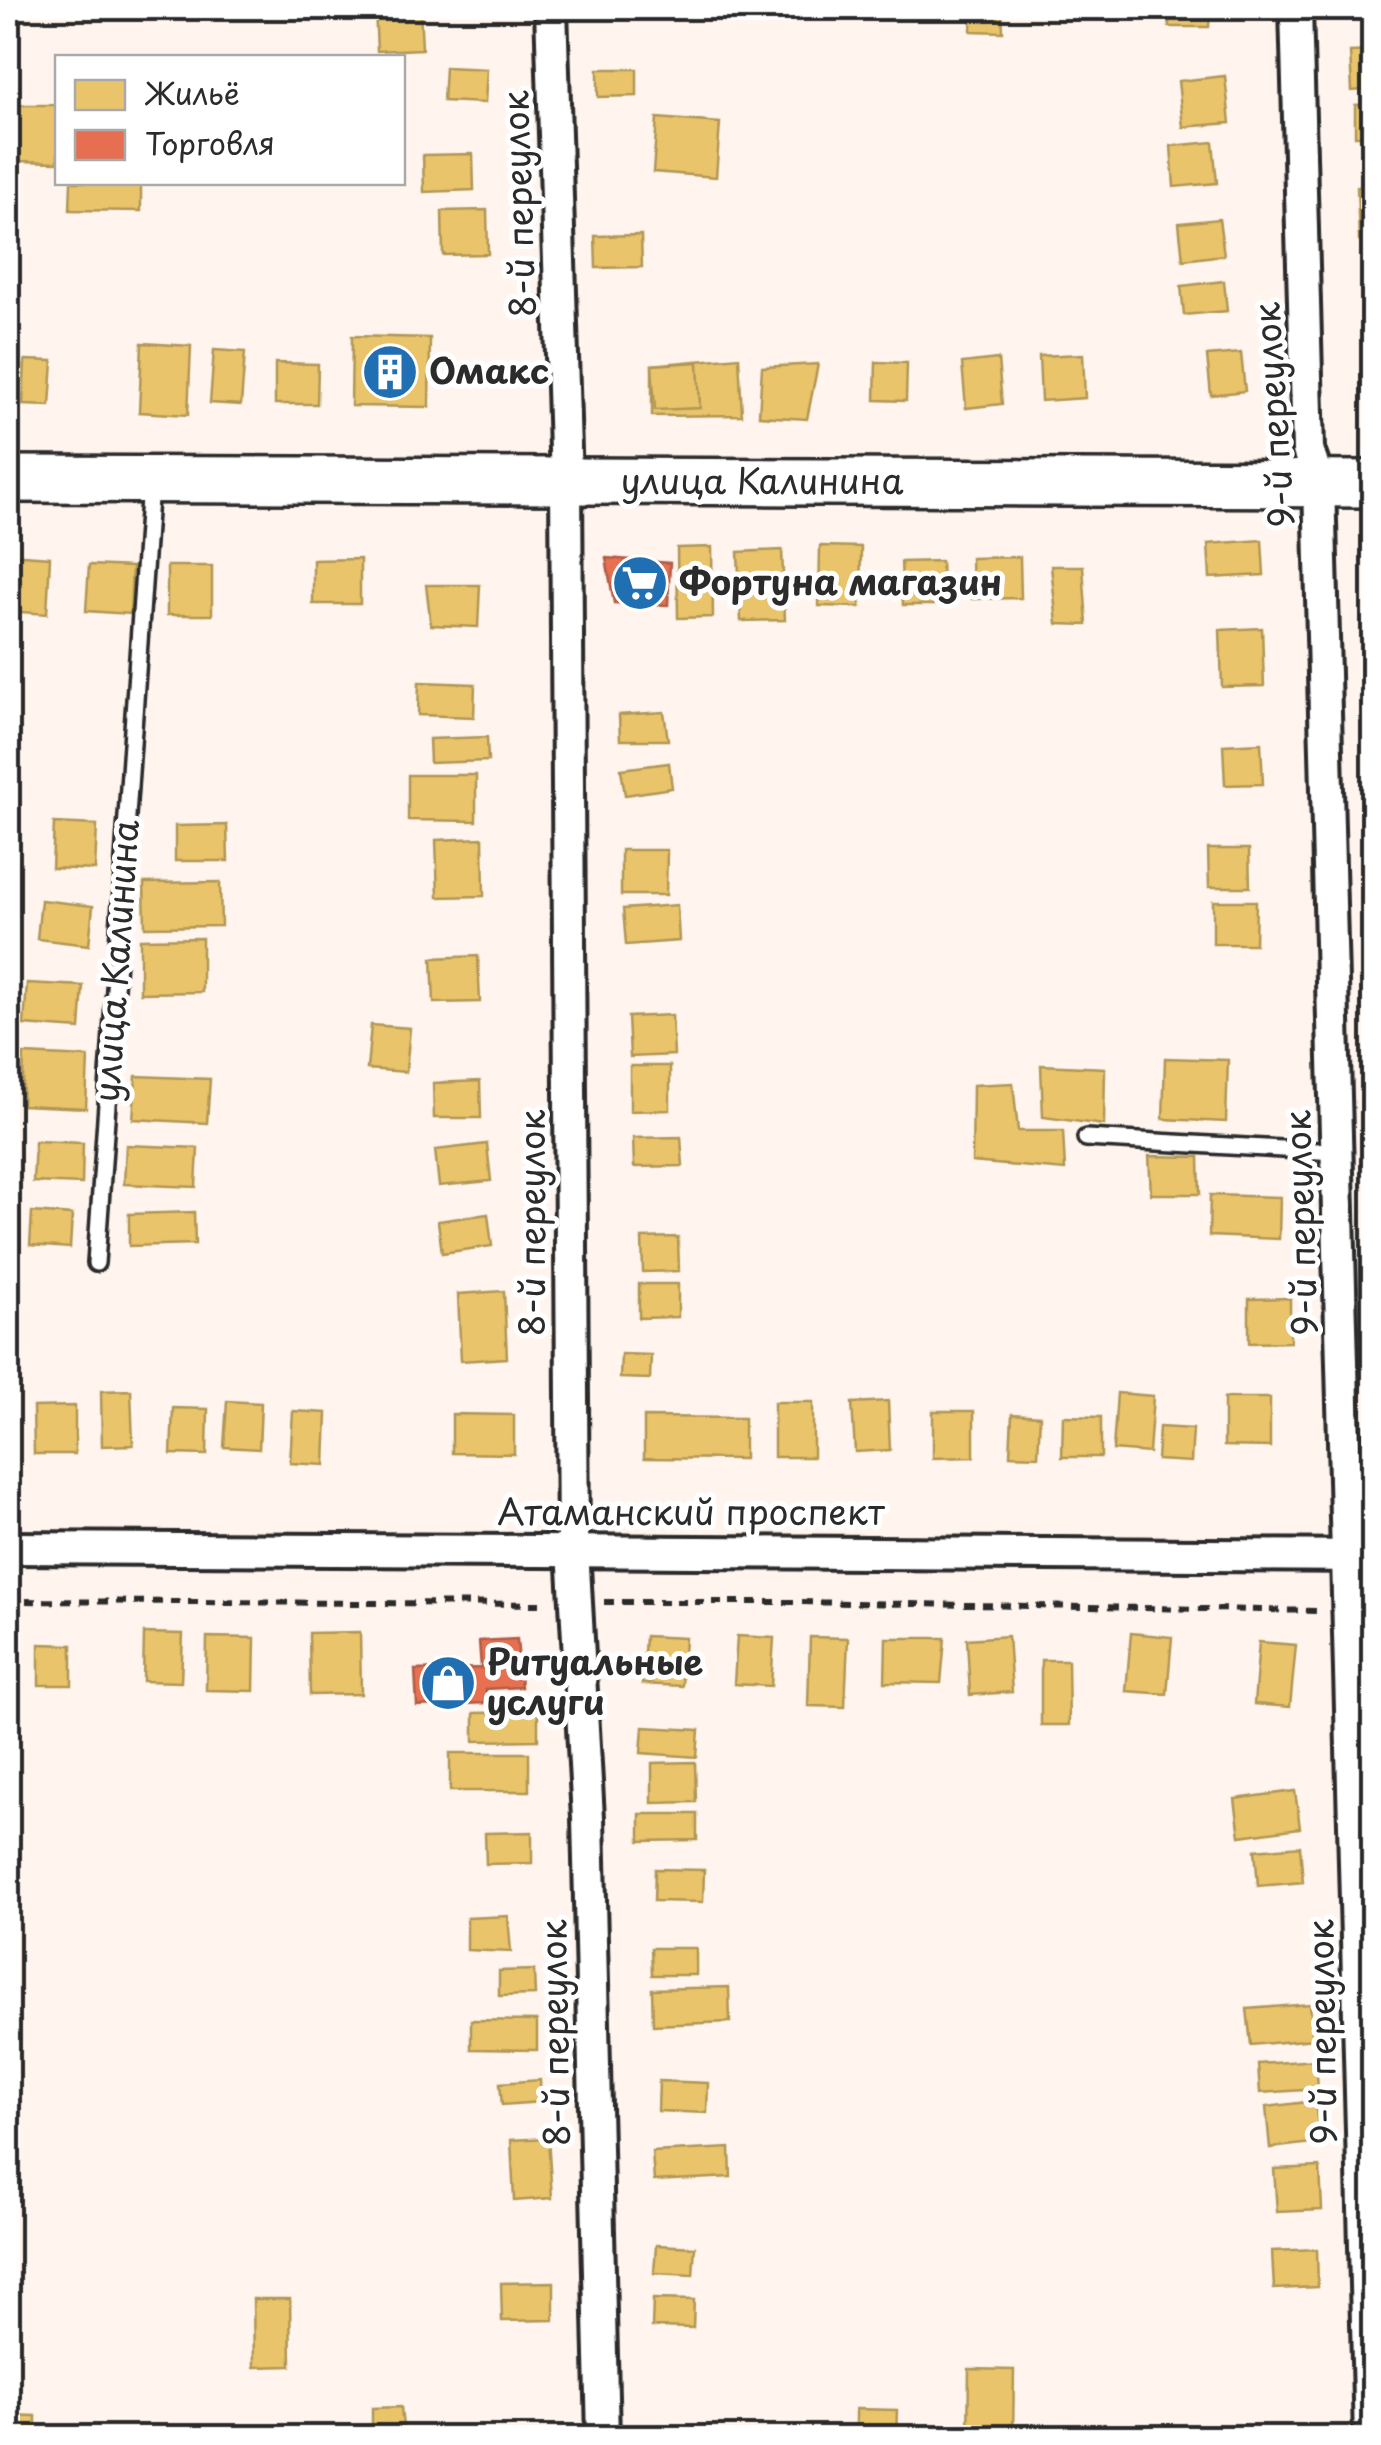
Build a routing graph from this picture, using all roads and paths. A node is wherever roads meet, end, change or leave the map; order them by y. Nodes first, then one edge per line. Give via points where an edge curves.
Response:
1 (551, 8) edge
2 (1296, 8) edge
3 (8, 479) edge
4 (150, 480) junction
5 (566, 482) junction
6 (1319, 483) junction
7 (1374, 484) edge
8 (1086, 1138) dead end
9 (1337, 1152) junction
10 (96, 1263) dead end
11 (8, 1548) edge
12 (573, 1549) junction
13 (1361, 1556) edge
14 (8, 1600) edge
15 (576, 1602) junction
16 (1350, 1610) junction
17 (603, 2438) edge
18 (1370, 2438) edge

1 - 5 street, 8-й переулок
2 - 6 street, 9-й переулок via 1308,450
3 - 4 main road, улица Калинина
4 - 5 main road, улица Калинина
4 - 10 lane, улица Калинина
5 - 6 main road, улица Калинина
5 - 12 street, 8-й переулок
6 - 7 main road, улица Калинина
6 - 9 street, 9-й переулок
8 - 9 lane
9 - 13 street, 9-й переулок
11 - 12 street, Атаманский проспект
12 - 13 street, Атаманский проспект
12 - 15 street, 8-й переулок
13 - 16 street, 9-й переулок
14 - 15 path
15 - 16 path
15 - 17 street, 8-й переулок via 588,1818
16 - 18 street, 9-й переулок

